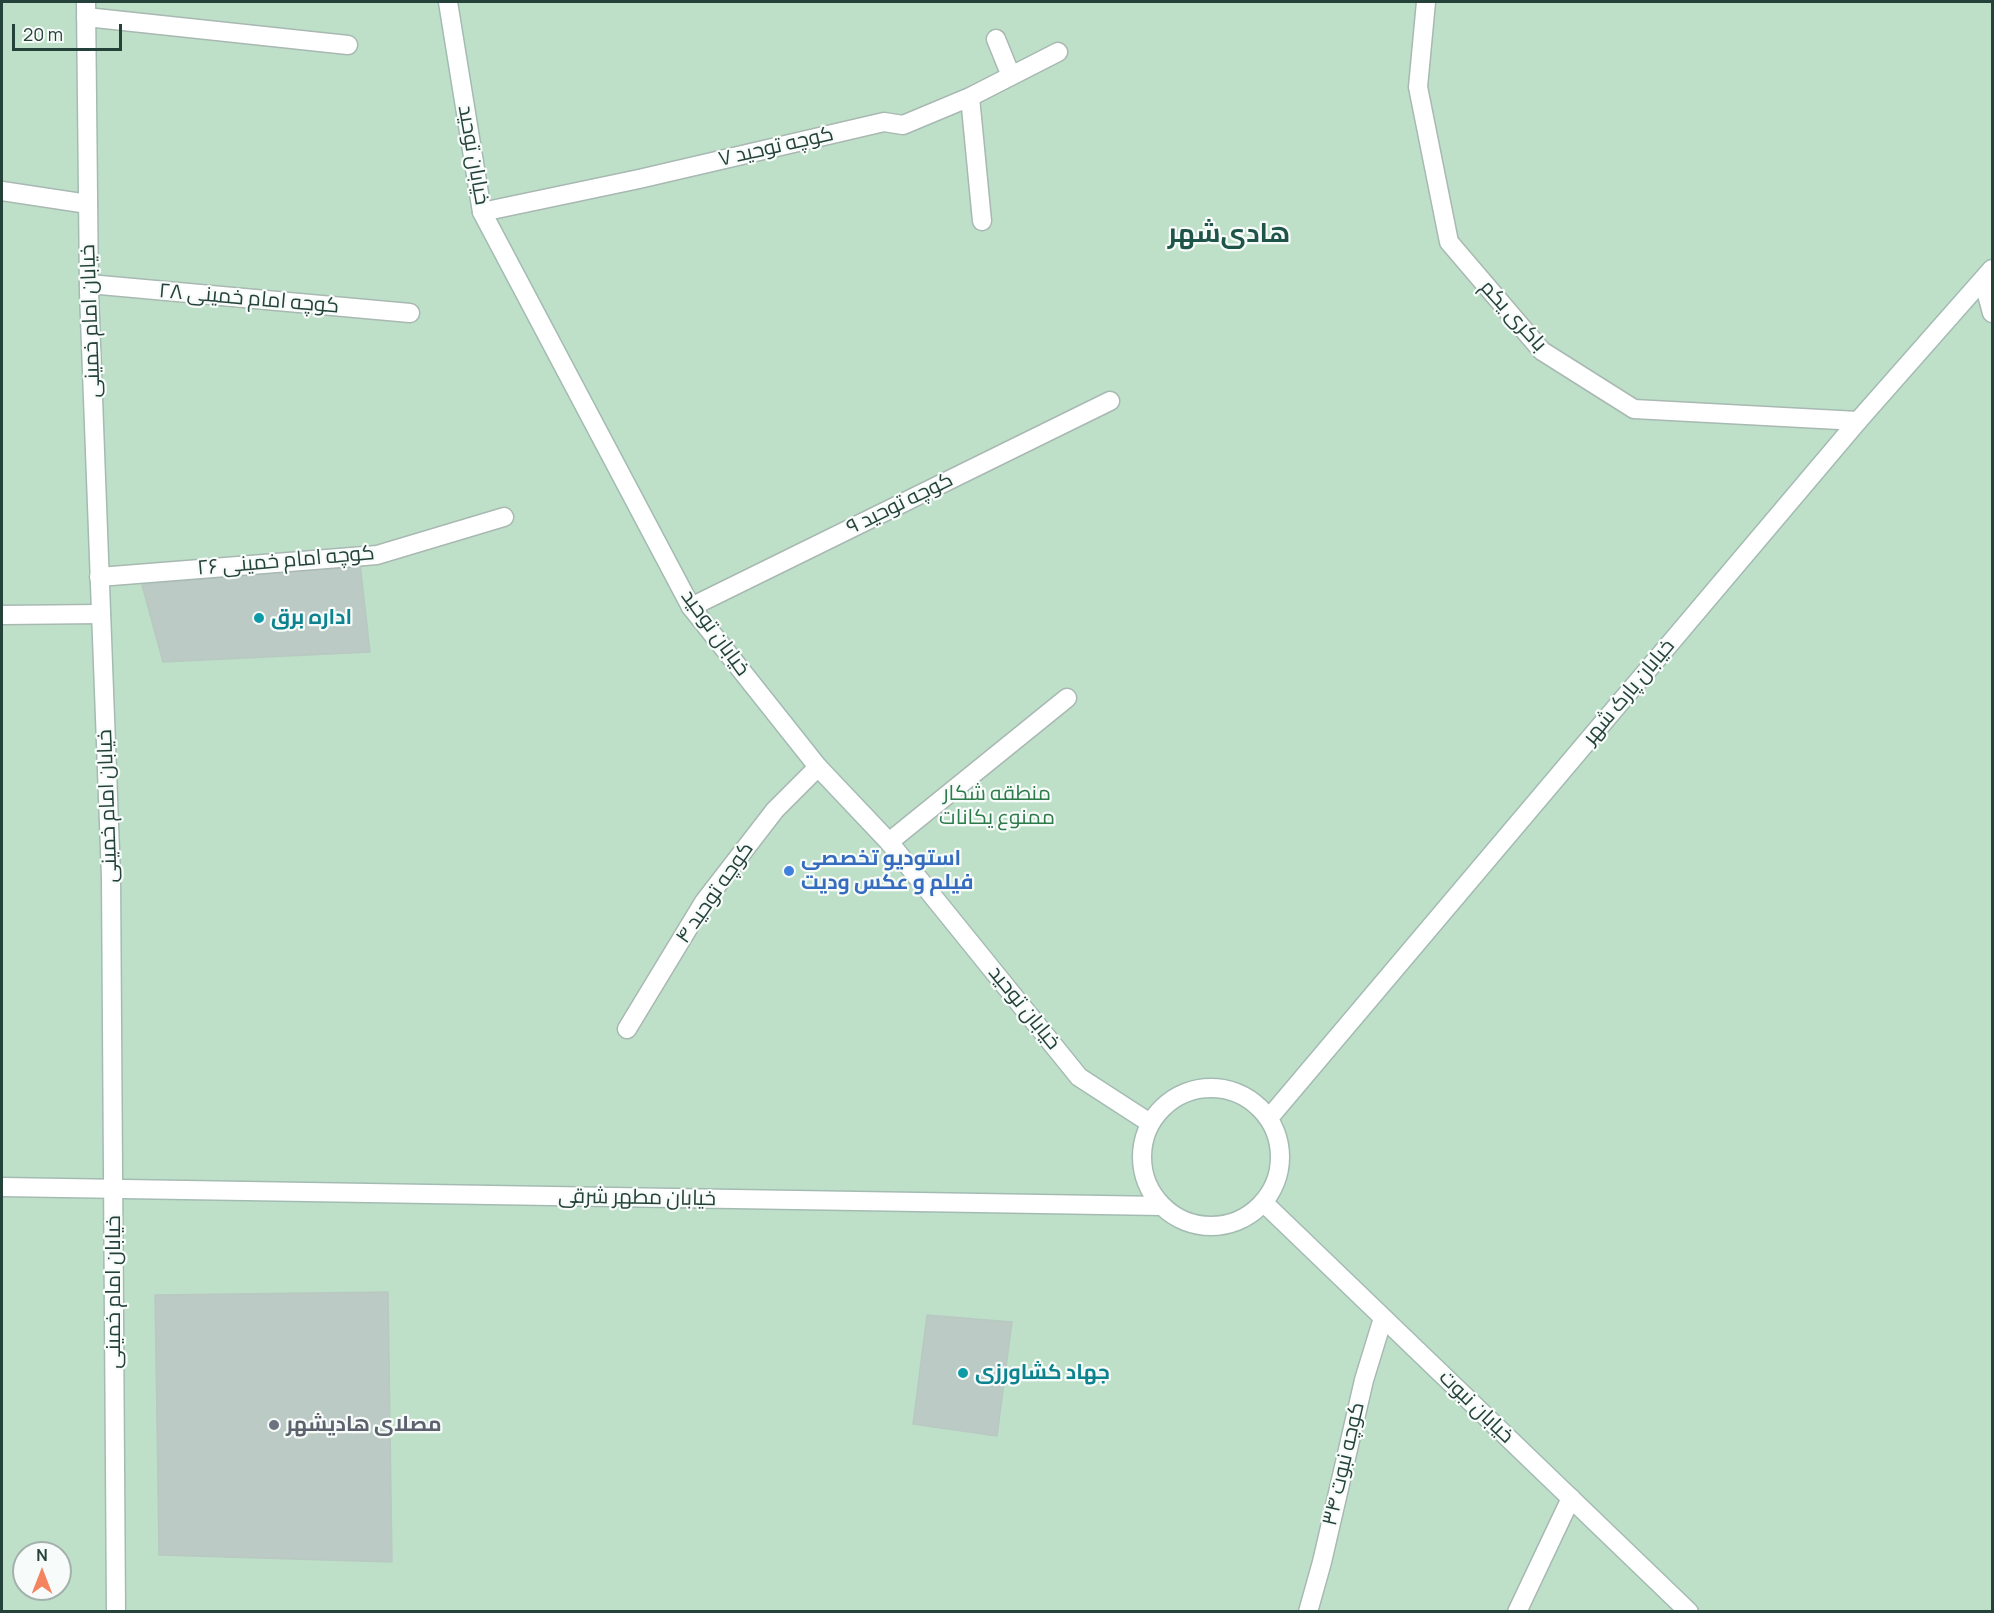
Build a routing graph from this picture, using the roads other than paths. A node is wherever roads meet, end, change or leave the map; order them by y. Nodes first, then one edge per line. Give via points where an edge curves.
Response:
1 (448, 2) edge
2 (1426, 2) edge
3 (86, 9) edge
4 (996, 39) dead end
5 (348, 45) dead end
6 (1058, 52) dead end
7 (1011, 76) junction
8 (970, 97) junction
9 (2, 190) edge
10 (88, 204) junction
11 (482, 212) junction
12 (982, 221) dead end
13 (1988, 274) edge
14 (89, 284) junction
15 (410, 313) dead end
16 (1992, 313) edge
17 (1110, 401) dead end
18 (1858, 421) junction
19 (504, 517) dead end
20 (99, 577) junction
21 (691, 607) junction
22 (101, 614) junction
23 (2, 615) edge
24 (1067, 698) dead end
25 (818, 767) junction
26 (889, 842) junction
27 (627, 1029) dead end
28 (1269, 1118) junction
29 (1150, 1123) junction
30 (2, 1187) edge
31 (113, 1189) junction
32 (1263, 1202) junction
33 (1161, 1206) junction
34 (1383, 1318) junction
35 (1571, 1498) junction
36 (116, 1611) edge
37 (1308, 1611) edge
38 (1517, 1611) edge
39 (1689, 1611) edge

1 - 11 street, خیابان توحید
2 - 18 street, باکری یکم via 1418,87 1449,243 1542,351 1634,409
3 - 5 street
3 - 10 street, خیابان امام خمینی
4 - 7 street
6 - 7 street, کوچه توحید ۷
7 - 8 street, کوچه توحید ۷
8 - 11 street, کوچه توحید ۷ via 903,125 884,122
8 - 12 street
9 - 10 street
10 - 14 street, خیابان امام خمینی
11 - 21 street, خیابان توحید
13 - 16 street
13 - 18 street, خیابان پارک شهر
14 - 15 street, کوچه امام خمینی ۲۸
14 - 20 street, خیابان امام خمینی
17 - 21 street, کوچه توحید ۹
18 - 28 street, خیابان پارک شهر
19 - 20 street, کوچه امام خمینی ۲۶ via 377,555
20 - 22 street, خیابان امام خمینی
21 - 25 street, خیابان توحید
22 - 23 street
22 - 31 street, خیابان امام خمینی via 111,877
24 - 26 street
25 - 26 street, خیابان توحید
25 - 27 street, کوچه توحید ۴ via 775,810 704,902
26 - 29 street, خیابان توحید via 1079,1077
28 - 29 street via 1236,1092 1215,1088 1194,1090 1174,1098
28 - 32 street via 1278,1139 1280,1161 1275,1184
29 - 33 street via 1142,1144 1142,1167 1148,1188
30 - 31 street, خیابان مطهر شرقی
31 - 33 street, خیابان مطهر شرقی
31 - 36 street, خیابان امام خمینی
32 - 33 street via 1245,1217 1224,1225 1202,1226 1180,1219
32 - 34 street, خیابان نبوت
34 - 35 street, خیابان نبوت
34 - 37 street, کوچه نبوت ۳۴ via 1364,1380
35 - 38 street
35 - 39 street, خیابان نبوت

